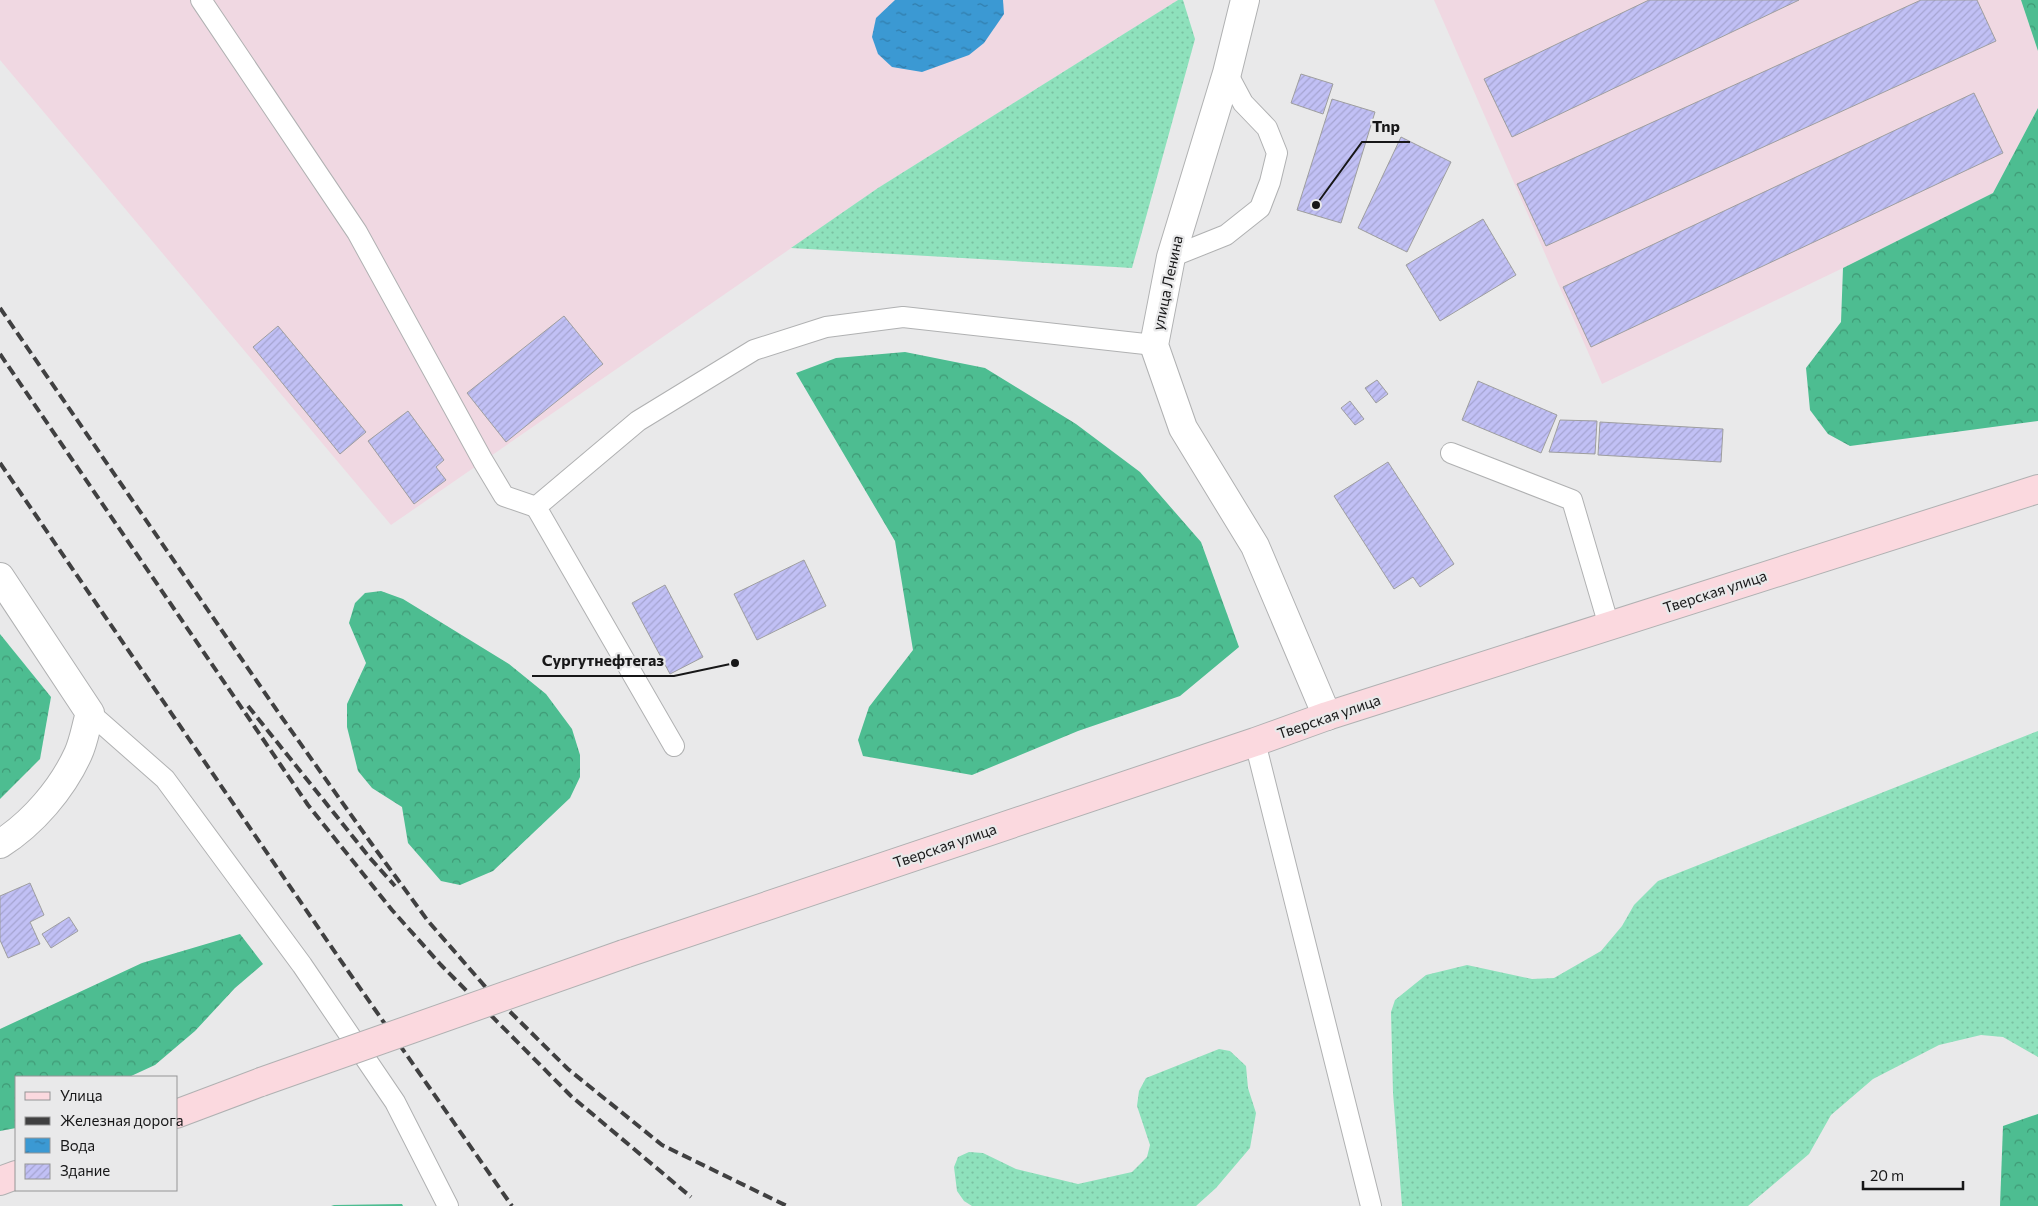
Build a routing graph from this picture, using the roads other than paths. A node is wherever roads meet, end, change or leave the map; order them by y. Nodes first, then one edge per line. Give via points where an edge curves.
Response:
1 (200, 0) edge
2 (1244, 0) edge
3 (1227, 73) junction
4 (1171, 257) junction
5 (1154, 345) junction
6 (1451, 453) dead end
7 (2038, 489) edge
8 (536, 507) junction
9 (0, 577) edge
10 (1609, 626) junction
11 (90, 713) junction
12 (1327, 716) junction
13 (1255, 742) junction
14 (674, 746) dead end
15 (0, 844) edge
16 (178, 1113) edge
17 (15, 1175) edge
18 (0, 1181) edge
19 (448, 1206) edge
20 (1371, 1206) edge

1 - 8 lane via 357,232 504,496
2 - 3 street, улица Ленина
3 - 4 street, улица Ленина
3 - 4 lane via 1243,103 1267,128 1276,153 1270,182 1260,208 1226,235
4 - 5 street, улица Ленина
5 - 8 lane via 903,317 826,326 754,350 638,421
5 - 12 street, улица Ленина via 1183,428 1255,546
6 - 10 lane via 1572,500
7 - 10 main road, Тверская улица
8 - 14 lane
9 - 11 street
10 - 12 main road, Тверская улица
11 - 15 street via 79,753 60,785 36,814
11 - 19 lane via 165,778 302,965 395,1102
12 - 13 main road, Тверская улица
13 - 16 main road, Тверская улица, bridge via 624,954
13 - 20 lane
17 - 18 main road

